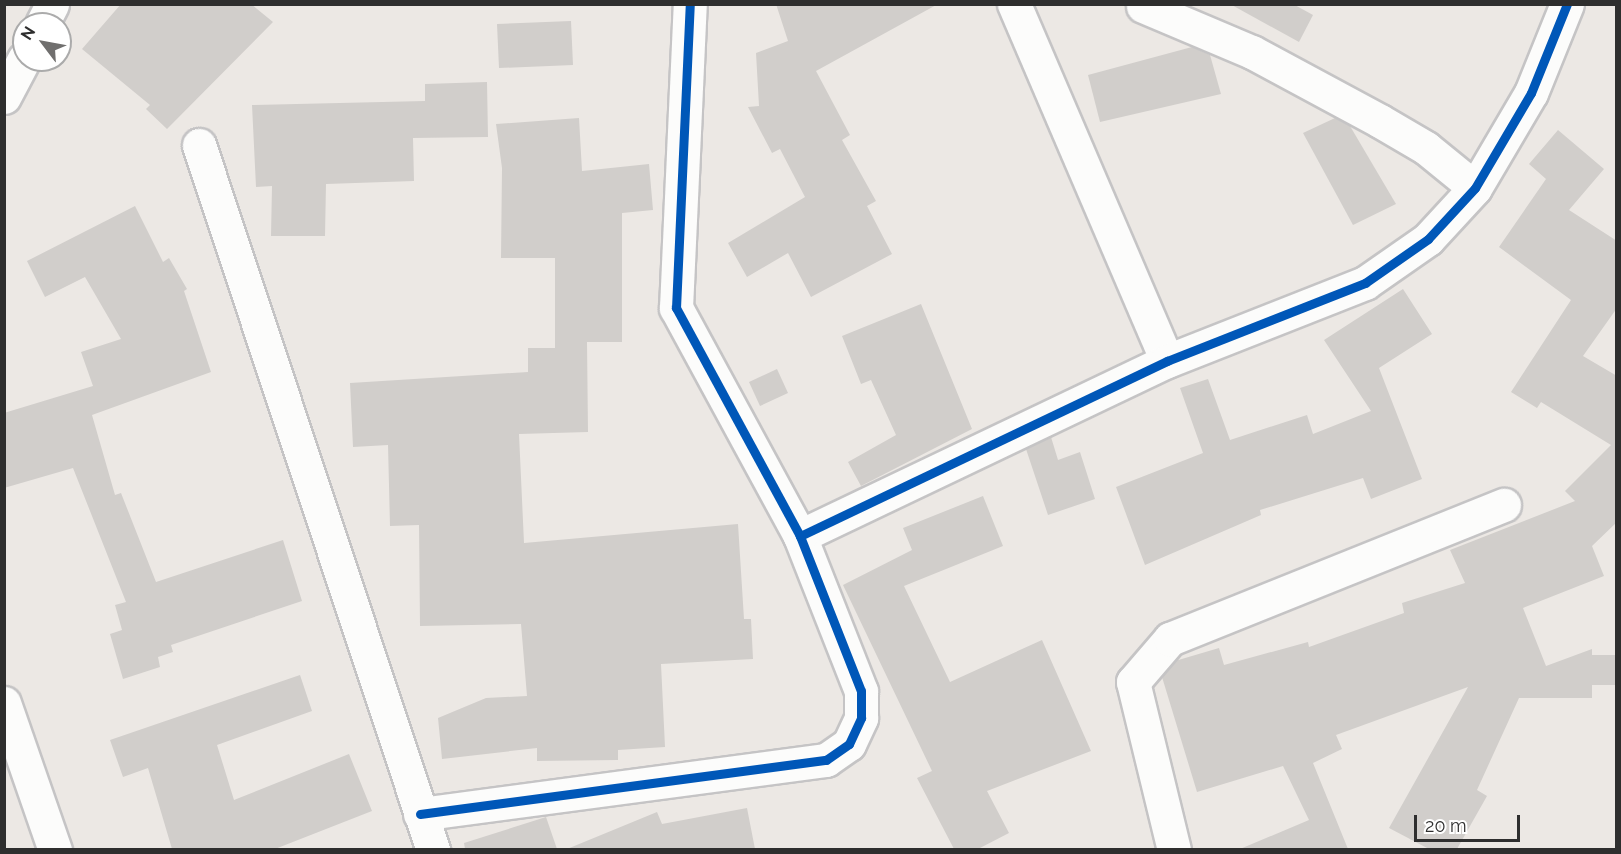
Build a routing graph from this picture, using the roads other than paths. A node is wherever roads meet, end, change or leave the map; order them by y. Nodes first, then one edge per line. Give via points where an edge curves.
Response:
1 (690, 4) edge
2 (1014, 4) edge
3 (1567, 4) edge
4 (1143, 6) edge
5 (17, 72) edge
6 (4, 97) edge
7 (199, 145) dead end
8 (1475, 188) junction
9 (1167, 361) junction
10 (1504, 505) dead end
11 (800, 536) junction
12 (4, 703) edge
13 (420, 814) junction
14 (55, 849) edge
15 (433, 849) edge
16 (1174, 849) edge

1 - 11 street via 676,308
2 - 9 street
3 - 8 street via 1531,93
4 - 8 street via 1252,52 1380,121 1426,148
5 - 6 street
7 - 13 street
8 - 9 street via 1428,239 1365,283
9 - 11 street
10 - 16 street via 1170,639 1133,682
11 - 13 street via 861,691 861,718 849,744 826,760
12 - 14 street
13 - 15 street

